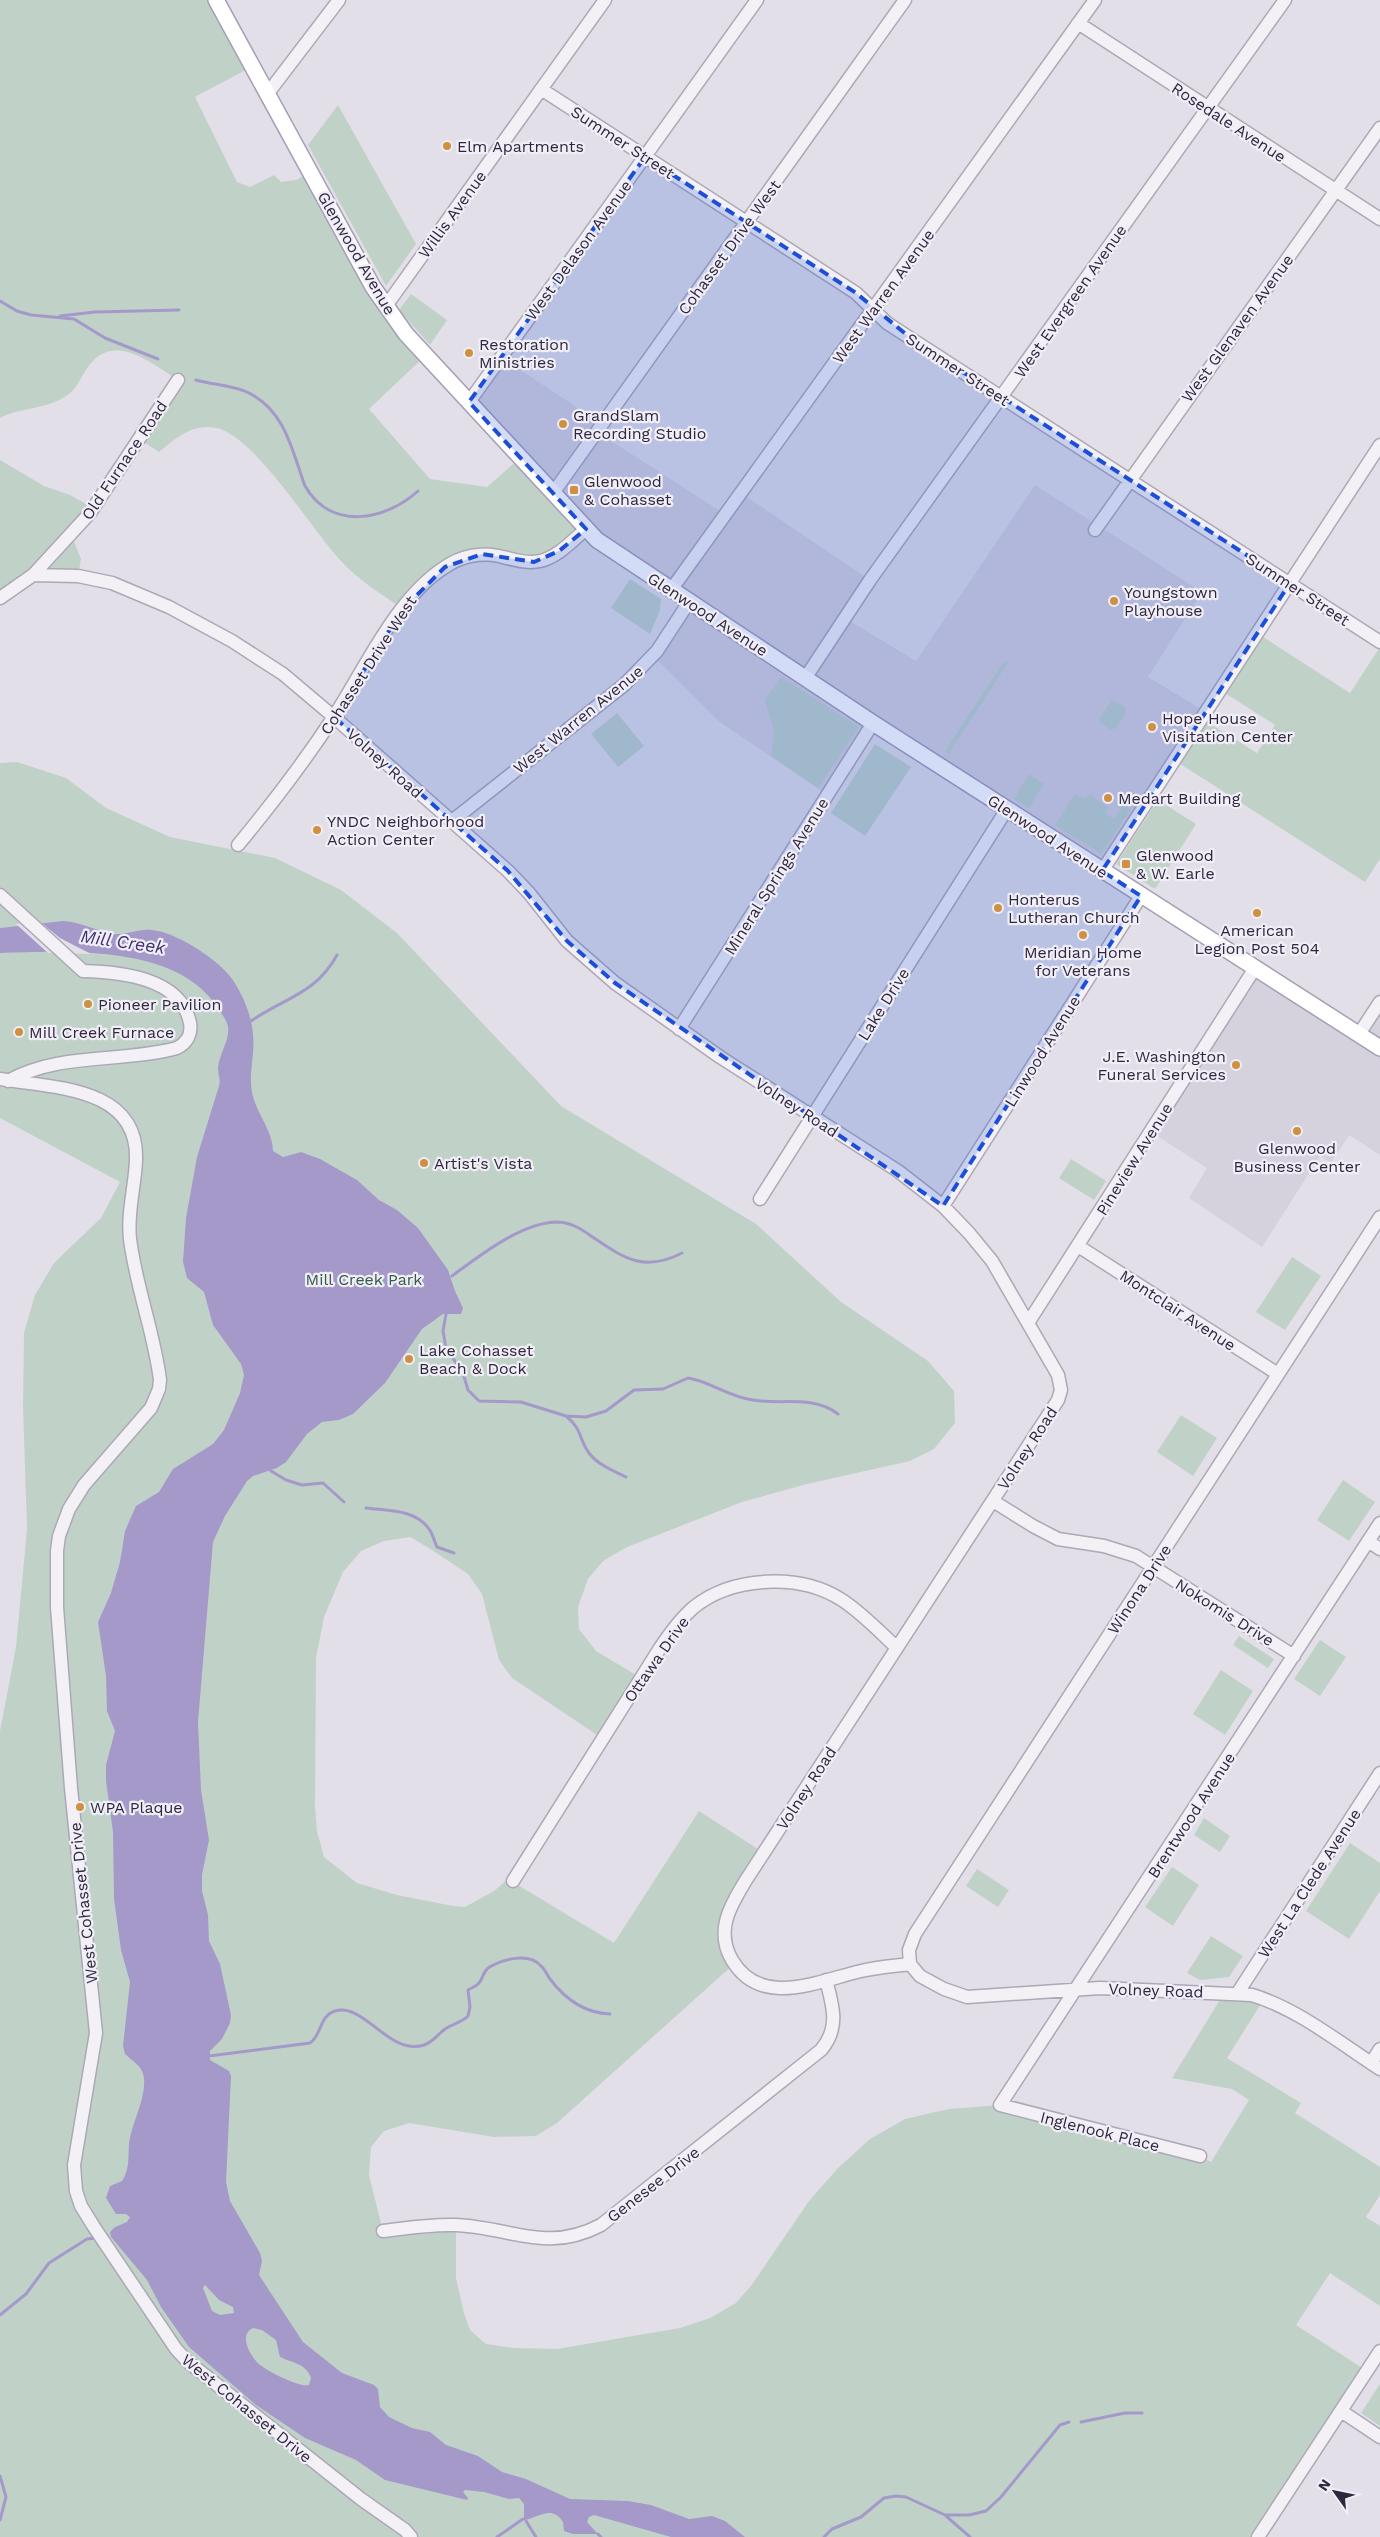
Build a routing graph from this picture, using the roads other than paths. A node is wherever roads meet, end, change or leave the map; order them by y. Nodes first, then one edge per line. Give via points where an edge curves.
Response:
1 (216, 0) edge
2 (338, 0) edge
3 (605, 0) edge
4 (757, 0) edge
5 (905, 0) edge
6 (1095, 0) edge
7 (1285, 0) edge
8 (1078, 24) junction
9 (541, 89) junction
10 (268, 94) junction
11 (1208, 108) junction
12 (1380, 128) edge
13 (645, 157) junction
14 (1335, 190) junction
15 (1380, 220) edge
16 (746, 222) junction
17 (386, 306) junction
18 (874, 310) junction
19 (178, 380) dead end
20 (1002, 397) junction
21 (469, 402) junction
22 (1380, 445) edge
23 (1129, 480) junction
24 (553, 493) junction
25 (586, 529) junction
26 (1095, 530) dead end
27 (33, 576) junction
28 (1290, 583) junction
29 (670, 590) junction
30 (0, 598) edge
31 (689, 602) junction
32 (1380, 642) edge
33 (806, 677) junction
34 (334, 717) junction
35 (873, 723) junction
36 (1007, 809) junction
37 (452, 821) junction
38 (238, 845) dead end
39 (1102, 871) junction
40 (1141, 896) junction
41 (5, 899) edge
42 (1255, 968) junction
43 (1380, 1002) edge
44 (679, 1029) junction
45 (1359, 1034) junction
46 (1380, 1048) edge
47 (3, 1082) edge
48 (812, 1117) junction
49 (760, 1199) dead end
50 (943, 1206) junction
51 (1380, 1217) edge
52 (1078, 1246) junction
53 (1028, 1324) junction
54 (1278, 1374) junction
55 (993, 1501) junction
56 (1380, 1523) edge
57 (1368, 1541) junction
58 (1380, 1549) edge
59 (1153, 1567) junction
60 (897, 1648) junction
61 (1294, 1656) junction
62 (1380, 1773) edge
63 (513, 1881) dead end
64 (910, 1964) junction
65 (826, 1980) junction
66 (1078, 1988) junction
67 (1237, 1994) junction
68 (1380, 2049) edge
69 (1375, 2066) edge
70 (1000, 2105) joint
71 (1200, 2156) dead end
72 (383, 2231) dead end
73 (1380, 2351) edge
74 (1341, 2412) junction
75 (1380, 2437) edge
76 (408, 2534) edge
77 (1258, 2537) edge

1 - 10 main road, Glenwood Avenue
2 - 10 street
3 - 9 street, Willis Avenue
4 - 13 street, West Delason Avenue
5 - 16 street, Cohasset Drive West
6 - 8 street, West Warren Avenue
7 - 11 street, West Evergreen Avenue
8 - 11 street, Rosedale Avenue
8 - 18 street, West Warren Avenue
9 - 13 street, Summer Street
9 - 17 street, Willis Avenue
10 - 17 main road, Glenwood Avenue
11 - 14 street, Rosedale Avenue
11 - 20 street, West Evergreen Avenue
12 - 14 street, West Glenaven Avenue
13 - 16 street, Summer Street
13 - 21 street, West Delason Avenue
14 - 15 street, Rosedale Avenue
14 - 23 street, West Glenaven Avenue
16 - 18 street, Summer Street via 856,293
16 - 24 street, Cohasset Drive West
17 - 21 main road, Glenwood Avenue via 406,334
18 - 20 street, Summer Street via 887,323
18 - 29 street, West Warren Avenue
19 - 27 street, Old Furnace Road via 90,513
20 - 23 street, Summer Street
20 - 33 street, West Evergreen Avenue via 870,580
21 - 24 main road, Glenwood Avenue
22 - 28 street
23 - 26 street, West Glenaven Avenue
23 - 28 street, Summer Street
24 - 25 main road, Glenwood Avenue
25 - 29 main road, Glenwood Avenue via 612,552
25 - 34 street, Cohasset Drive West via 542,561 527,562 482,554 445,566 402,609
27 - 30 street, Old Furnace Road
27 - 34 street, Volney Road via 85,577 112,583 152,599 263,660
28 - 32 street, Summer Street
28 - 39 street
29 - 31 main road, Glenwood Avenue
31 - 33 main road, Glenwood Avenue
31 - 37 street, West Warren Avenue via 657,651 624,685
33 - 35 main road, Glenwood Avenue
34 - 37 street, Volney Road
34 - 38 street, Cohasset Drive West via 285,787
35 - 36 main road, Glenwood Avenue
35 - 44 street, Mineral Springs Avenue
36 - 39 main road, Glenwood Avenue
36 - 48 street, Lake Drive
37 - 44 street, Volney Road via 528,891 580,954
39 - 40 main road, Glenwood Avenue
40 - 42 main road, Glenwood Avenue
40 - 50 street, Linwood Avenue
41 - 47 street via 83,971 121,973 173,994 187,1014 190,1029 181,1046 171,1050 48,1065
42 - 45 main road, Glenwood Avenue
42 - 52 street, Pineview Avenue
43 - 45 street
44 - 48 street, Volney Road
45 - 46 main road, Glenwood Avenue
47 - 76 street, West Cohasset Drive via 89,1094 114,1109 132,1132 136,1161 129,1218 130,1238 160,1380 160,1390 151,1408 75,1498 64,1520 57,1551 61,1672 96,2033 76,2151 74,2178 78,2199 112,2255 187,2361
48 - 49 street, Lake Drive
48 - 50 street, Volney Road via 898,1171
50 - 53 street, Volney Road via 992,1261
51 - 54 street, Winona Drive
52 - 53 street, Pineview Avenue
52 - 54 street, Montclair Avenue
53 - 55 street, Volney Road via 1058,1375 1061,1390 1052,1410
54 - 59 street, Winona Drive
55 - 59 street, Nokomis Drive via 1049,1535 1125,1552
55 - 60 street, Volney Road
56 - 57 street, Brentwood Avenue
57 - 58 street
57 - 61 street, Brentwood Avenue
59 - 61 street, Nokomis Drive
59 - 64 street, Winona Drive via 915,1934 909,1950
60 - 63 street, Ottawa Drive via 842,1600 798,1584 763,1582 740,1586 705,1600 676,1625 660,1648
60 - 65 street, Volney Road via 746,1880 726,1916 728,1953 749,1980 778,1989
61 - 66 street, Brentwood Avenue
62 - 67 street, West La Clede Avenue
64 - 65 street, Volney Road
64 - 66 street, Volney Road via 920,1976 967,1997
65 - 72 street, Genesee Drive via 835,2022 821,2050 601,2225 572,2237 550,2240 456,2225
66 - 67 street, Volney Road
66 - 70 street, Brentwood Avenue
67 - 69 street, Volney Road via 1268,2000
68 - 69 street
70 - 71 street, Inglenook Place
73 - 74 street
74 - 75 street
74 - 77 street

